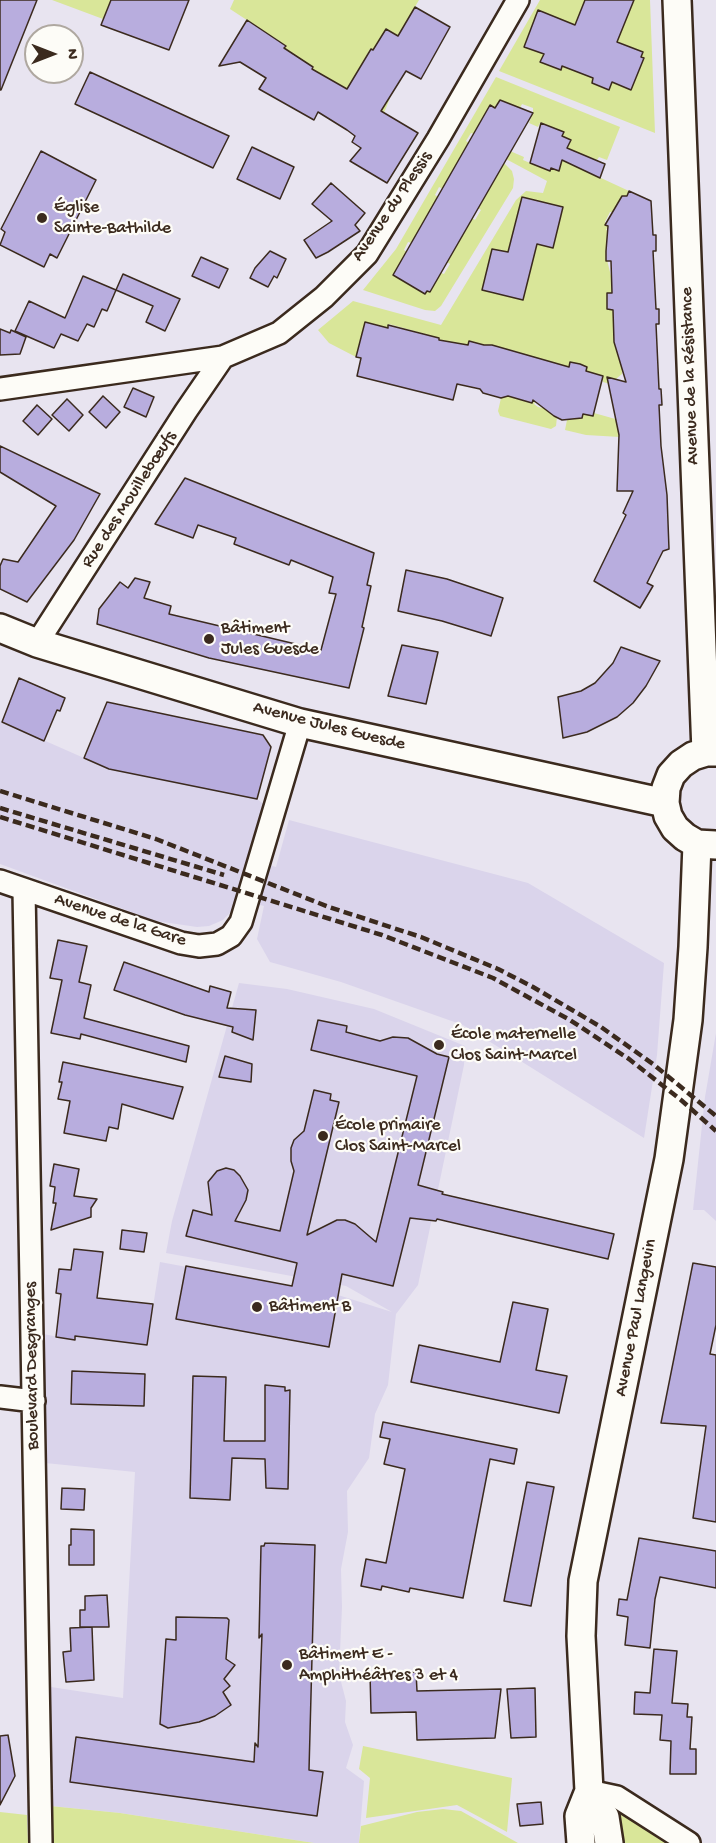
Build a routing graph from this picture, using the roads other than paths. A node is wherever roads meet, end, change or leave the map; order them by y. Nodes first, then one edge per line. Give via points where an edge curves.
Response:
1 (518, 0) edge
2 (677, 0) edge
3 (223, 357) junction
4 (0, 389) edge
5 (0, 628) edge
6 (37, 643) junction
7 (300, 723) junction
8 (711, 752) edge
9 (665, 803) junction
10 (706, 844) edge
11 (0, 881) edge
12 (24, 890) junction
13 (0, 1397) edge
14 (34, 1401) junction
15 (589, 1791) junction
16 (41, 1843) edge
17 (581, 1843) edge
18 (609, 1843) edge
19 (688, 1843) edge

1 - 3 street, Avenue du Plessis via 367,254 324,297 279,333
2 - 8 main road, Avenue de la Résistance
3 - 4 street, Avenue du Plessis
3 - 6 street, Rue des Mouillebœufs
5 - 6 main road, Avenue Jules Guesde
6 - 7 main road, Avenue Jules Guesde
7 - 9 main road, Avenue Jules Guesde
7 - 12 street, Avenue de la Gare via 241,922 231,936 217,944 182,943
8 - 9 main road via 693,756 671,775
9 - 10 main road via 675,828 685,837
10 - 15 main road, Avenue Paul Langevin via 669,1159 583,1581 581,1635
11 - 12 street, Avenue de la Gare
12 - 14 street, Boulevard Desgranges
13 - 14 street
14 - 16 street, Boulevard Desgranges
15 - 17 main road, Avenue Paul Langevin via 579,1816
15 - 18 main road, Avenue Paul Langevin via 605,1817
15 - 19 street via 617,1797

